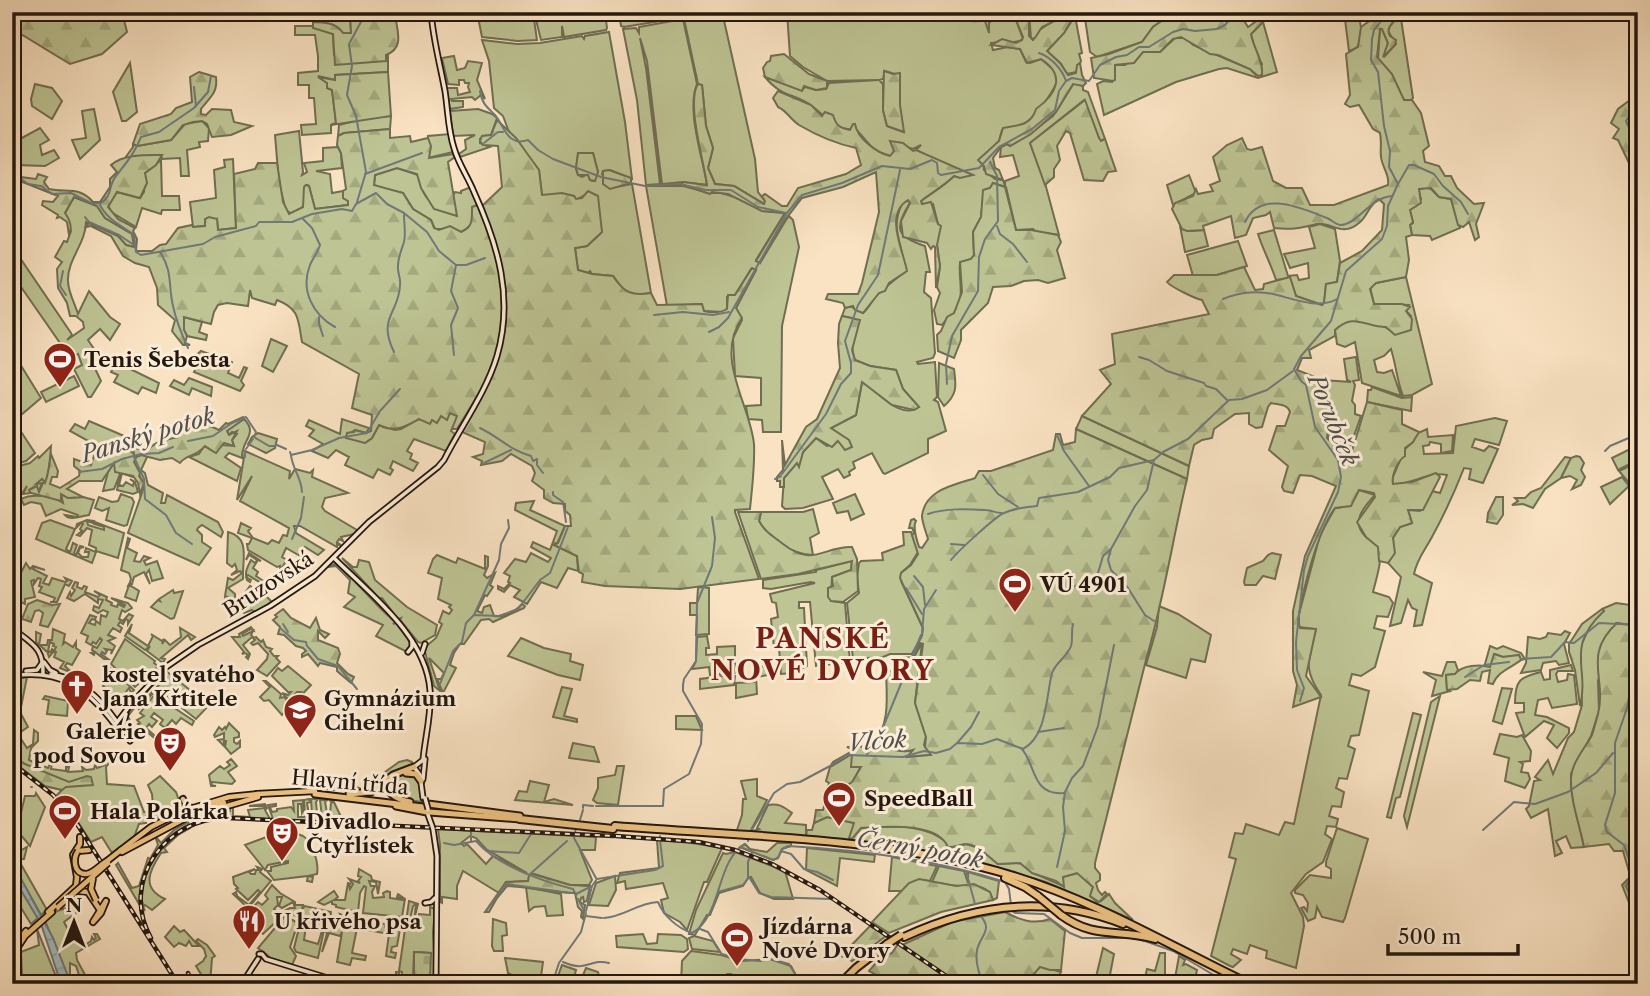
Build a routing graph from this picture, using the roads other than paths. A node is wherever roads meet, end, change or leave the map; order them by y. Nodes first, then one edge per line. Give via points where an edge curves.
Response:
1 (431, 12) edge
2 (336, 556) junction
3 (340, 562) junction
4 (327, 565) junction
5 (12, 628) edge
6 (414, 641) junction
7 (414, 650) dead end
8 (408, 652) dead end
9 (421, 653) junction
10 (44, 662) junction
11 (26, 671) junction
12 (43, 673) junction
13 (12, 675) edge
14 (61, 676) junction
15 (131, 704) junction
16 (107, 708) junction
17 (116, 724) junction
18 (130, 741) dead end
19 (425, 758) junction
20 (418, 768) junction
21 (406, 772) junction
22 (422, 779) junction
23 (315, 793) junction
24 (349, 794) junction
25 (413, 802) junction
26 (426, 806) junction
27 (520, 817) junction
28 (433, 828) junction
29 (942, 859) junction
30 (108, 862) junction
31 (436, 897) junction
32 (425, 903) dead end
33 (1010, 905) junction
34 (57, 906) junction
35 (32, 928) junction
36 (1140, 928) junction
37 (1159, 941) junction
38 (12, 948) edge
39 (12, 956) edge
40 (438, 983) edge
41 (245, 984) edge
42 (361, 984) edge
43 (842, 984) edge
44 (1243, 984) edge
45 (1250, 984) edge

1 - 2 main road, Bruzovská via 453,146 501,264 503,324 488,379 441,464 369,522
2 - 3 main road
2 - 3 main road
2 - 4 main road, Bruzovská
3 - 4 main road
3 - 6 main road
4 - 15 main road, Bruzovská via 282,599 185,653
5 - 10 main road via 38,649
6 - 8 main road
6 - 9 main road
6 - 9 main road via 424,644
7 - 9 main road
9 - 19 main road via 432,693
9 - 20 main road via 430,693 423,760
10 - 11 main road via 37,670
10 - 12 main road
10 - 14 main road
11 - 12 main road
11 - 13 main road
12 - 13 main road
12 - 14 main road
12 - 17 main road via 87,692
14 - 16 main road via 90,690
15 - 16 main road via 117,715
15 - 17 main road, Bruzovská
15 - 18 main road via 122,723
16 - 17 main road
19 - 20 main road
19 - 22 main road
20 - 21 highway
20 - 22 main road
20 - 24 highway via 393,775 371,792
21 - 22 highway
21 - 25 highway via 391,779 388,790 395,798
22 - 26 main road
23 - 24 highway, Hlavní třída
23 - 26 highway
23 - 30 main road via 258,795 189,816 138,840
24 - 25 highway, Hlavní třída
25 - 26 highway, Hlavní třída
26 - 27 highway
26 - 27 highway, Hlavní třída
26 - 28 main road, Hlavní třída
27 - 29 highway via 839,842
28 - 31 main road, Hlavní třída
28 - 40 main road, Hlavní třída via 439,856
29 - 36 highway via 1043,886
29 - 37 highway, bridge via 1009,879 1089,930
30 - 34 main road, bridge
30 - 34 main road, bridge via 91,882 99,904 80,890
30 - 34 main road, bridge via 83,873 74,862 82,846 74,852 72,859 76,884
31 - 32 main road
31 - 40 main road, Hlavní třída
33 - 36 highway via 1079,907
33 - 37 highway via 1087,912
33 - 43 highway, bridge via 951,915 902,936 868,957
34 - 35 main road
35 - 38 main road
35 - 39 main road
36 - 45 highway
37 - 44 highway
41 - 42 main road via 261,958

